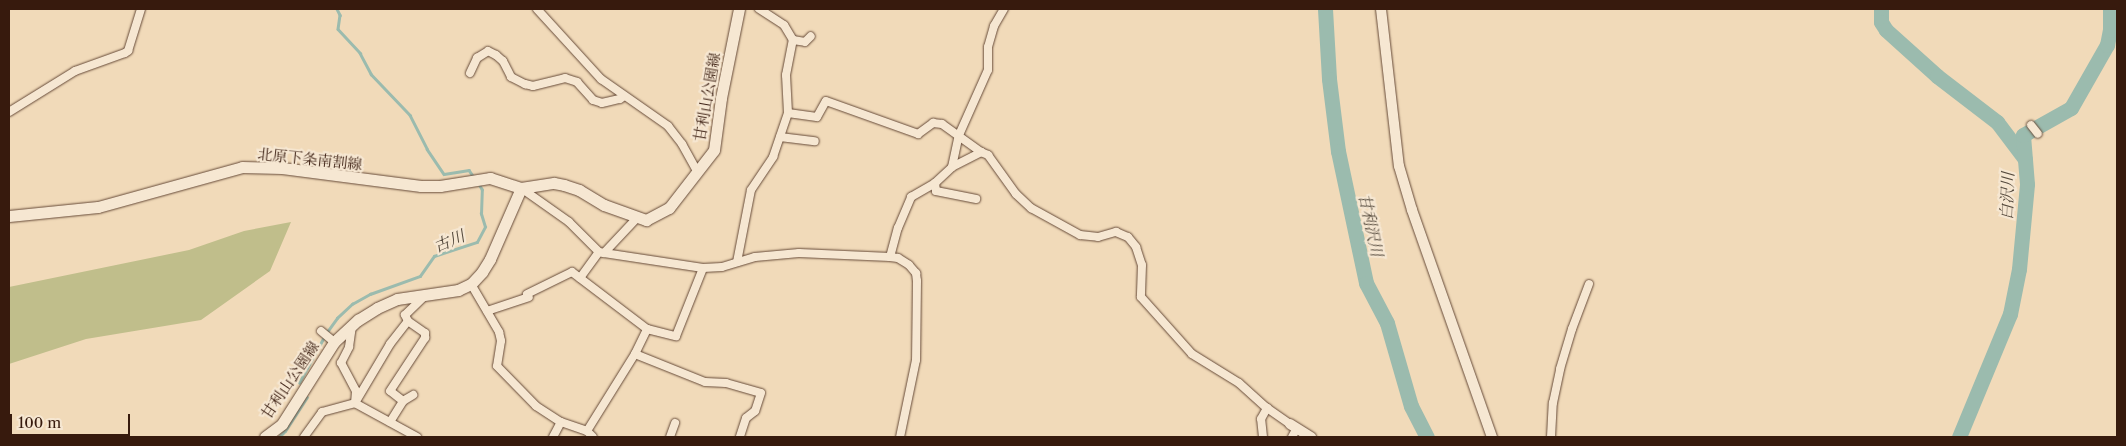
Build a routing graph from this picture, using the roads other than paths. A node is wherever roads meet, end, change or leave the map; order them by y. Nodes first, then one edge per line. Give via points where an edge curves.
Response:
1 (141, 9) edge
2 (537, 9) edge
3 (740, 9) edge
4 (759, 9) edge
5 (1004, 9) edge
6 (1381, 9) edge
7 (812, 36) dead end
8 (793, 40) junction
9 (470, 72) dead end
10 (624, 96) junction
11 (9, 112) edge
12 (788, 113) junction
13 (2031, 125) dead end
14 (2038, 134) dead end
15 (960, 135) junction
16 (780, 137) junction
17 (815, 141) dead end
18 (981, 152) junction
19 (952, 167) junction
20 (697, 171) junction
21 (935, 182) junction
22 (522, 188) junction
23 (976, 199) dead end
24 (9, 216) edge
25 (637, 218) junction
26 (601, 252) junction
27 (890, 257) junction
28 (737, 262) junction
29 (703, 268) junction
30 (580, 278) junction
31 (471, 284) junction
32 (1589, 284) dead end
33 (427, 294) junction
34 (487, 311) junction
35 (408, 321) junction
36 (352, 326) junction
37 (647, 329) junction
38 (321, 331) dead end
39 (332, 340) junction
40 (635, 354) junction
41 (413, 395) dead end
42 (403, 401) junction
43 (355, 403) junction
44 (1267, 408) junction
45 (390, 422) junction
46 (561, 422) junction
47 (675, 423) dead end
48 (1293, 430) edge
49 (590, 434) edge
50 (265, 437) edge
51 (304, 437) edge
52 (417, 437) edge
53 (553, 437) edge
54 (670, 437) edge
55 (740, 437) edge
56 (900, 437) edge
57 (1263, 437) edge
58 (1311, 437) edge
59 (1492, 437) edge
60 (1551, 437) edge

1 - 11 street via 128,51 75,71
2 - 10 street via 600,79
3 - 20 main road, 甘利山公園線 via 721,98 714,150
4 - 8 street via 784,25
5 - 15 street via 994,26 988,47 988,70
6 - 59 street via 1399,166
7 - 8 street via 805,42
8 - 12 street via 786,75
9 - 10 street via 477,58 488,51 503,62 512,77 526,84 533,86 565,78 577,82 593,100 602,103
10 - 20 street via 668,126
12 - 15 street via 817,117 826,101 918,134 933,123 942,124
12 - 16 street
13 - 14 street
15 - 18 street
15 - 19 street
16 - 17 street
16 - 28 street via 773,157 751,190
18 - 19 street
18 - 44 street via 988,155 1016,194 1031,208 1080,235 1098,237 1116,232 1128,237 1142,265 1142,297 1192,354 1239,383
19 - 21 street
20 - 25 main road, 甘利山公園線 via 669,208 646,220
21 - 23 street via 936,191
21 - 27 street via 911,197
22 - 24 main road, 北原下条南割線 via 490,178 421,186 282,168 242,168 98,207
22 - 25 main road via 554,183 564,185
22 - 26 street via 569,222
22 - 31 main road via 490,259
25 - 26 street
26 - 29 street
26 - 30 street
27 - 28 street via 800,253
27 - 56 street via 909,265 916,273 917,281 916,360
28 - 29 street
29 - 37 street via 676,336
30 - 34 street via 572,272 528,295
30 - 37 street
31 - 33 main road, 甘利山公園線 via 458,290
31 - 34 street
32 - 60 street via 1560,369 1553,402
33 - 35 street via 405,316
33 - 36 main road, 甘利山公園線 via 397,299 377,308
34 - 46 street via 501,341 497,366 536,406
35 - 42 street via 425,338 390,391
35 - 43 street via 390,344
36 - 39 main road, 甘利山公園線
36 - 43 street via 349,347 340,362 356,391
37 - 40 street
38 - 39 street
39 - 50 main road, 甘利山公園線 via 282,424
40 - 49 street
40 - 55 street via 705,382 726,383 761,393 755,411 746,418
41 - 42 street
42 - 45 street
43 - 45 street
43 - 51 street via 322,412
44 - 48 street
44 - 57 street via 1261,419
45 - 52 street
46 - 49 street
46 - 53 street
47 - 54 street
48 - 58 street

